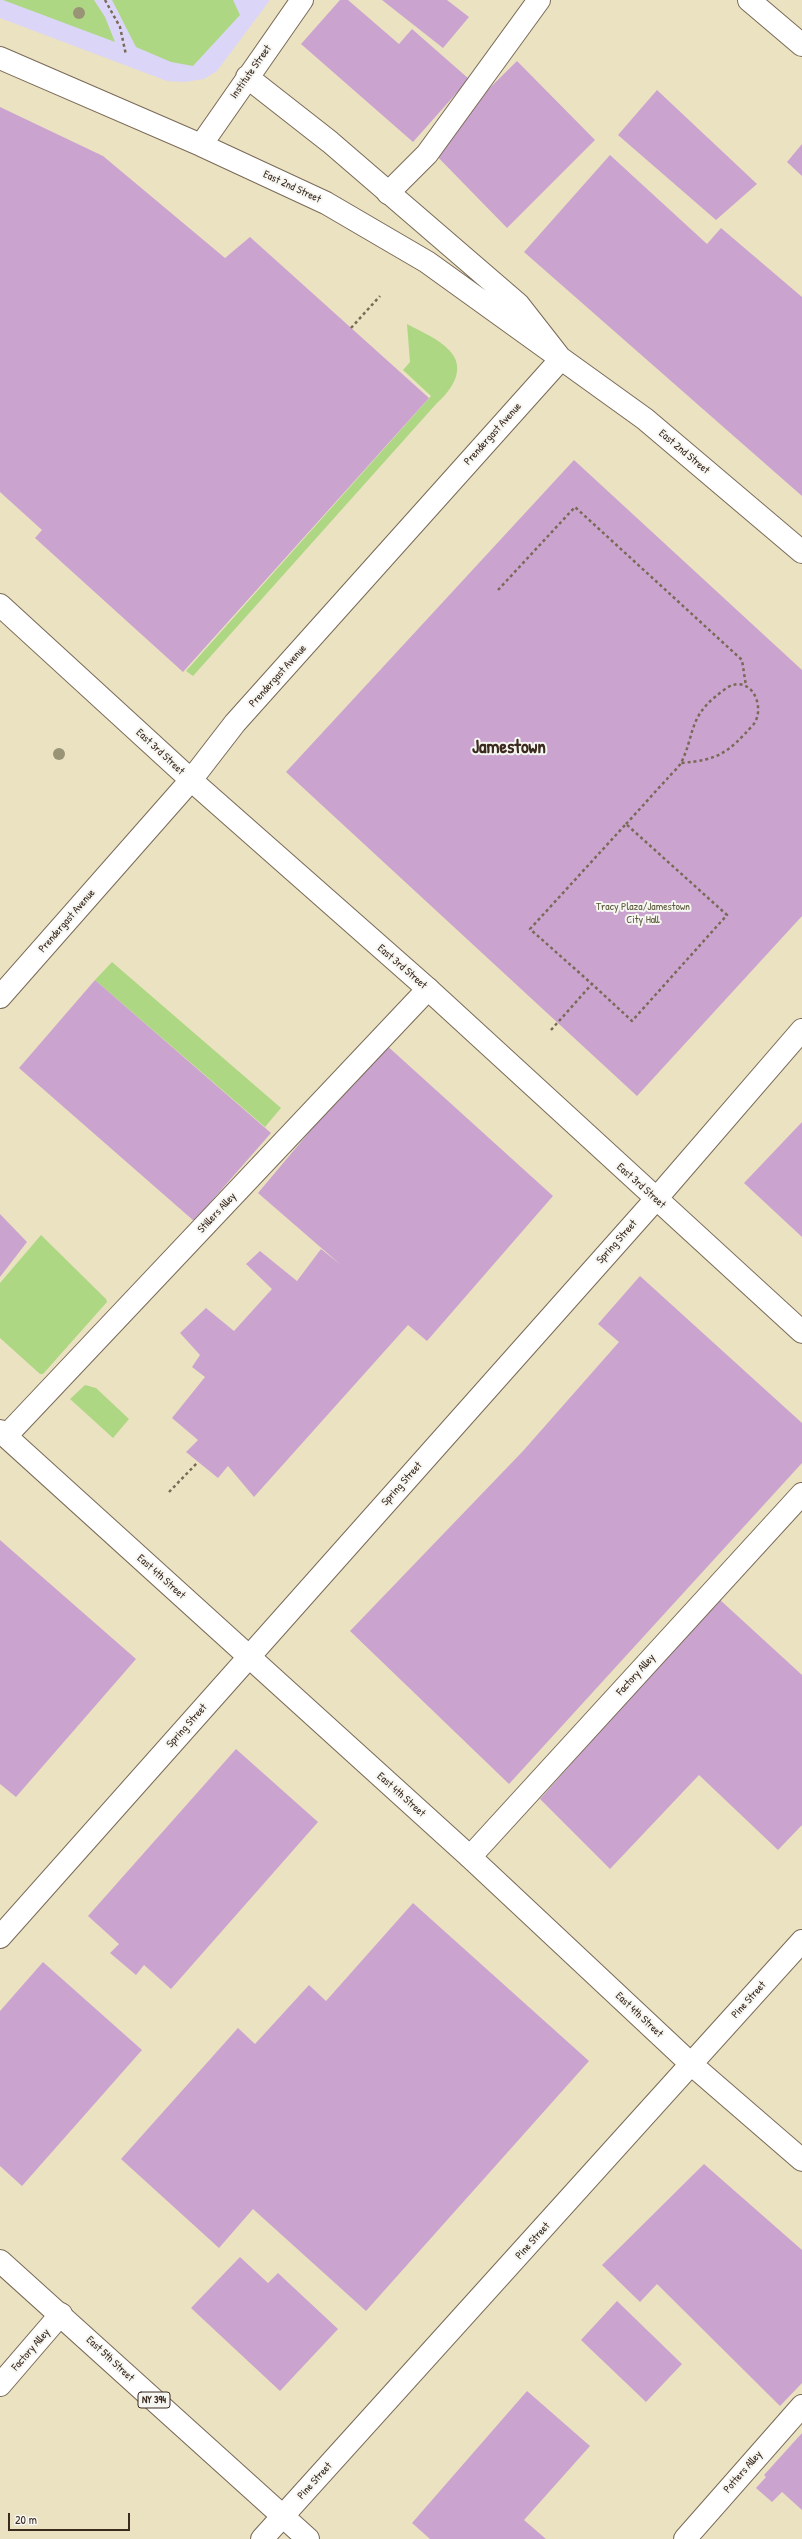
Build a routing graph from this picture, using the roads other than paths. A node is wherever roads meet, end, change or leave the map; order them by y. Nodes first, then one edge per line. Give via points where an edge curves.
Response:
1 (302, 0) edge
2 (539, 0) edge
3 (750, 0) edge
4 (802, 45) edge
5 (0, 58) edge
6 (247, 77) junction
7 (201, 145) junction
8 (388, 193) junction
9 (561, 359) junction
10 (802, 552) edge
11 (0, 604) edge
12 (191, 780) junction
13 (428, 989) junction
14 (0, 997) edge
15 (802, 1030) edge
16 (656, 1199) junction
17 (802, 1332) edge
18 (3, 1434) edge
19 (802, 1494) edge
20 (249, 1656) junction
21 (470, 1857) junction
22 (0, 1937) edge
23 (802, 1941) edge
24 (691, 2064) junction
25 (802, 2160) edge
26 (0, 2260) edge
27 (61, 2314) junction
28 (0, 2385) edge
29 (802, 2406) edge
30 (282, 2516) junction
31 (262, 2539) edge
32 (308, 2539) edge
33 (685, 2539) edge

1 - 6 street, Institute Street
2 - 8 street via 427,154
3 - 4 street
5 - 7 street, East 2nd Street
6 - 7 street, Institute Street
6 - 8 street, East 2nd Street via 330,142
7 - 9 street, East 2nd Street via 326,203 427,262
8 - 9 street, East 2nd Street via 518,304
9 - 10 street, East 2nd Street via 645,419
9 - 12 street, Prendergast Avenue via 235,723
11 - 12 street, East 3rd Street
12 - 13 street, East 3rd Street
12 - 14 street, Prendergast Avenue
13 - 16 street, East 3rd Street
13 - 18 street, Stillers Alley
15 - 16 street, Spring Street
16 - 17 street, East 3rd Street
16 - 20 street, Spring Street
18 - 20 street, East 4th Street
19 - 21 street, Factory Alley
20 - 21 street, East 4th Street
20 - 22 street, Spring Street
21 - 24 street, East 4th Street
23 - 24 street, Pine Street
24 - 25 street, East 4th Street
24 - 30 street, Pine Street
26 - 27 street, East 5th Street / NY 394
27 - 28 street, Factory Alley
27 - 30 street, East 5th Street / NY 394
29 - 33 street, Potters Alley
30 - 31 street, Pine Street
30 - 32 street, East 5th Street / NY 394

